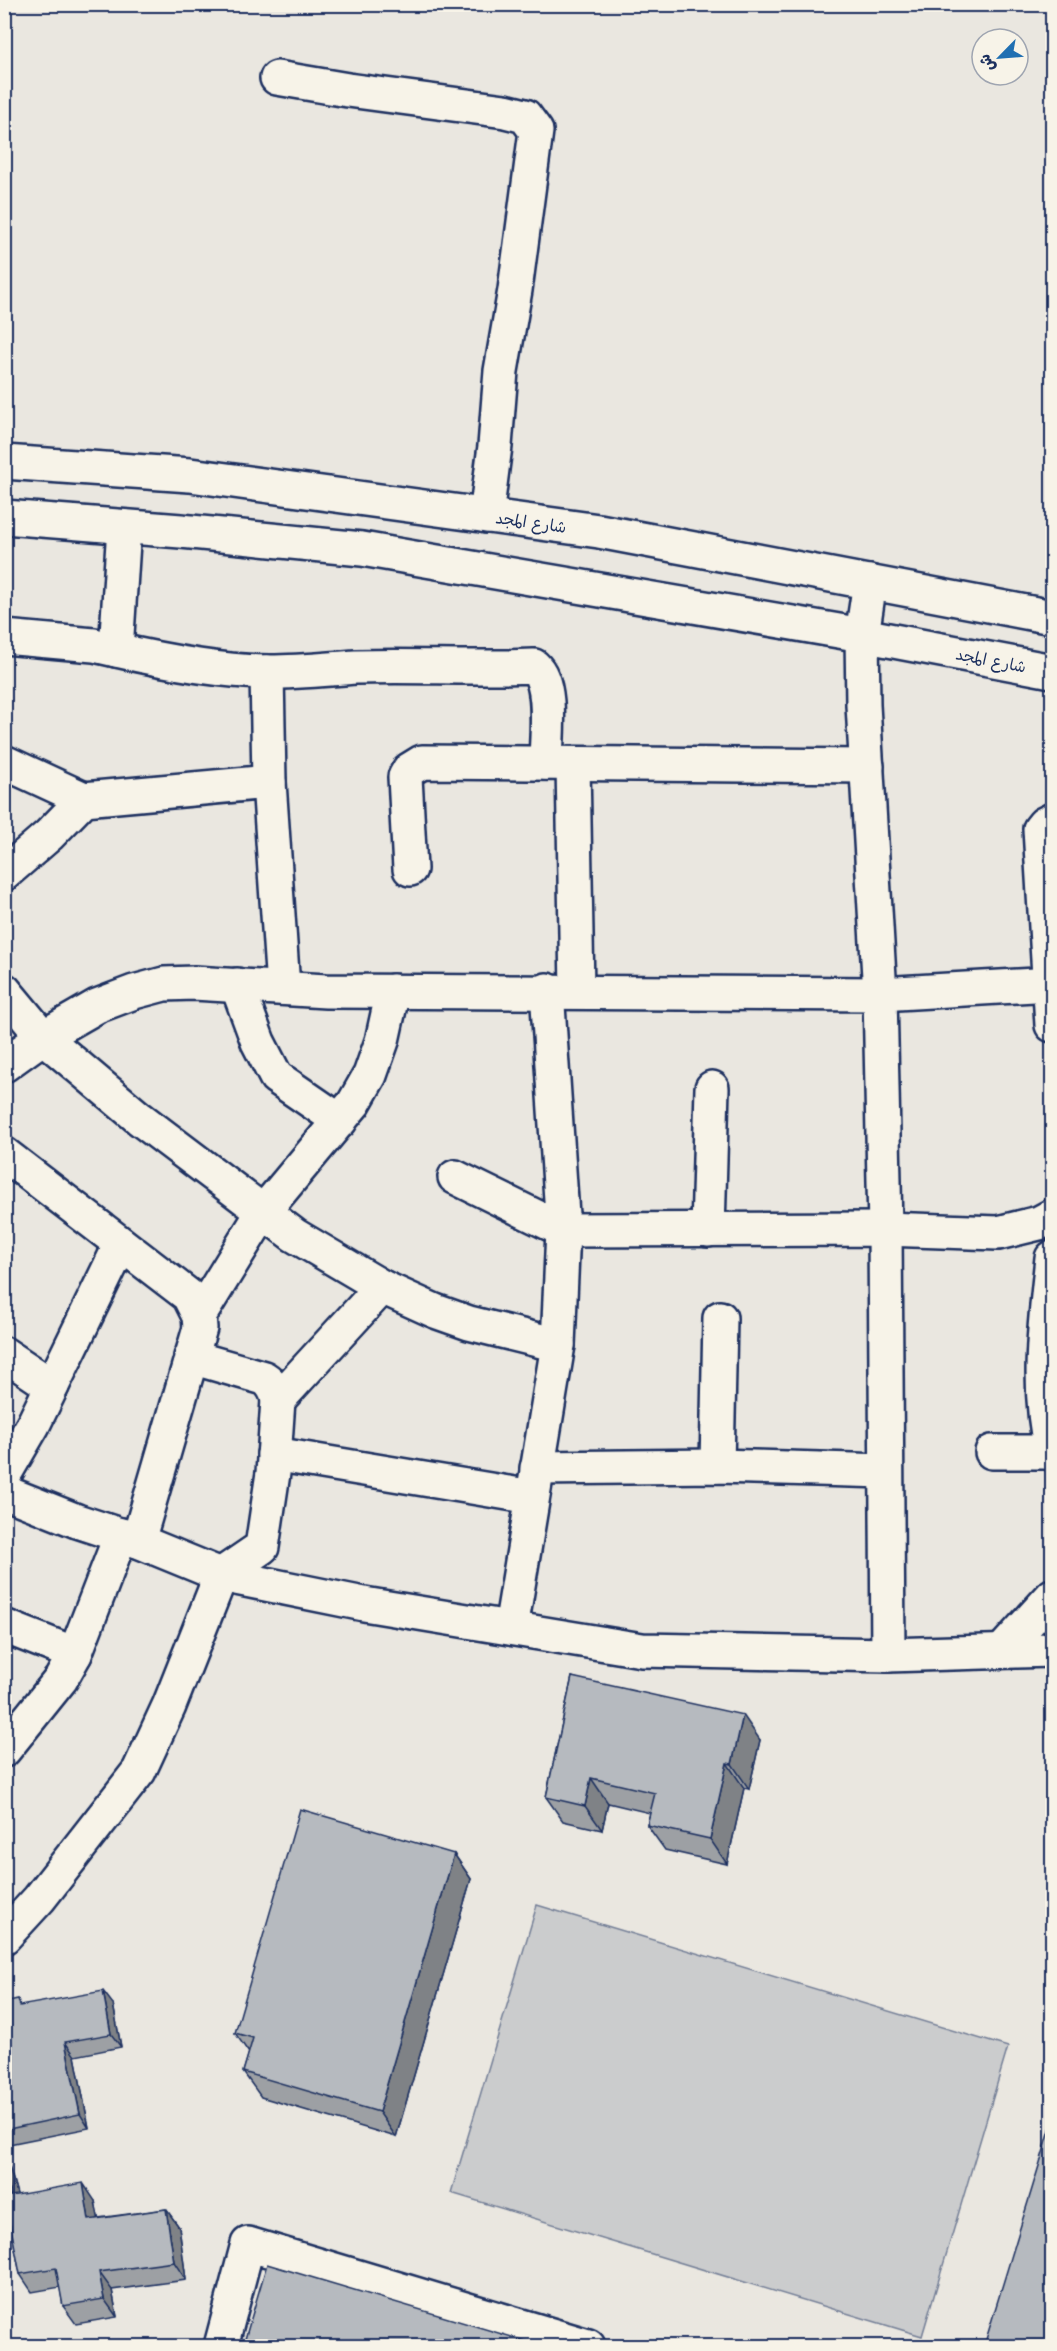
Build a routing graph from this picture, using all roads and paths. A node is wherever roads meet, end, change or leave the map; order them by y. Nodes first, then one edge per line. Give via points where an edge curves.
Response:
1 (277, 78) dead end
2 (4, 462) edge
3 (486, 516) junction
4 (4, 517) edge
5 (124, 526) junction
6 (870, 582) junction
7 (1053, 616) edge
8 (862, 635) junction
9 (4, 637) edge
10 (116, 650) junction
11 (1053, 671) edge
12 (267, 672) junction
13 (4, 762) edge
14 (559, 764) junction
15 (867, 766) junction
16 (269, 782) junction
17 (84, 799) junction
18 (1053, 820) edge
19 (410, 869) dead end
20 (4, 874) edge
21 (1052, 984) edge
22 (237, 985) junction
23 (283, 988) junction
24 (4, 990) edge
25 (393, 991) junction
26 (562, 991) junction
27 (880, 994) junction
28 (1053, 1025) edge
29 (43, 1036) junction
30 (4, 1065) edge
31 (712, 1088) dead end
32 (340, 1121) junction
33 (4, 1154) edge
34 (455, 1177) dead end
35 (263, 1212) junction
36 (1053, 1216) edge
37 (885, 1229) junction
38 (563, 1230) junction
39 (708, 1230) junction
40 (121, 1244) junction
41 (1053, 1258) edge
42 (382, 1287) junction
43 (199, 1316) junction
44 (720, 1318) dead end
45 (558, 1345) junction
46 (4, 1354) edge
47 (191, 1357) junction
48 (52, 1386) junction
49 (278, 1400) junction
50 (992, 1452) dead end
51 (1052, 1453) edge
52 (274, 1454) junction
53 (717, 1466) junction
54 (886, 1471) junction
55 (4, 1475) edge
56 (534, 1482) junction
57 (4, 1492) edge
58 (129, 1538) junction
59 (220, 1575) junction
60 (1053, 1596) edge
61 (4, 1626) edge
62 (511, 1628) junction
63 (1053, 1650) edge
64 (1002, 1651) junction
65 (75, 1654) junction
66 (888, 1655) junction
67 (4, 1750) edge
68 (5, 1935) edge
69 (221, 2346) edge
70 (588, 2346) edge

1 - 3 street via 505,111 525,116 536,131 501,371
2 - 3 street, شارع المجد via 190,475
3 - 6 street, شارع المجد via 599,531
4 - 5 street, شارع المجد
5 - 8 street, شارع المجد via 362,549
5 - 10 street
6 - 7 street, شارع المجد
6 - 8 street
8 - 11 street, شارع المجد
8 - 15 street
9 - 10 street
10 - 12 street via 164,661
12 - 14 street via 534,666 544,679
12 - 16 street
13 - 17 street
14 - 15 street
14 - 19 street via 438,761 414,766 405,777
14 - 26 street
15 - 27 street
16 - 17 street
16 - 23 street
17 - 20 street
18 - 21 street via 1040,829
21 - 27 street
21 - 28 street
22 - 23 street
22 - 29 street via 164,984 97,1006
22 - 32 street via 276,1077
23 - 25 street
24 - 29 street
25 - 26 street
25 - 32 street via 370,1075
26 - 27 street
26 - 38 street
27 - 37 street
29 - 30 street
29 - 35 street via 139,1118
31 - 39 street
32 - 35 street
33 - 40 street
34 - 38 street
35 - 42 street
35 - 43 street
36 - 37 street via 998,1233
37 - 39 street
37 - 54 street
38 - 39 street
38 - 45 street
40 - 43 street via 189,1296
40 - 48 street
41 - 51 street via 1043,1345 1043,1383
42 - 45 street via 469,1323
42 - 49 street
43 - 47 street via 200,1328
44 - 53 street
45 - 56 street
46 - 48 street
47 - 49 street via 264,1378
47 - 58 street
48 - 55 street
49 - 52 street
50 - 51 street
52 - 56 street
52 - 59 street via 262,1547
53 - 54 street
53 - 56 street
54 - 66 street
56 - 62 street
57 - 58 street
58 - 59 street
58 - 65 street
59 - 62 street
59 - 68 street via 170,1706 139,1771 39,1899
60 - 64 street
61 - 65 street
62 - 66 street via 642,1650
63 - 64 street
64 - 66 street
65 - 67 street via 61,1679
69 - 70 street via 248,2244

